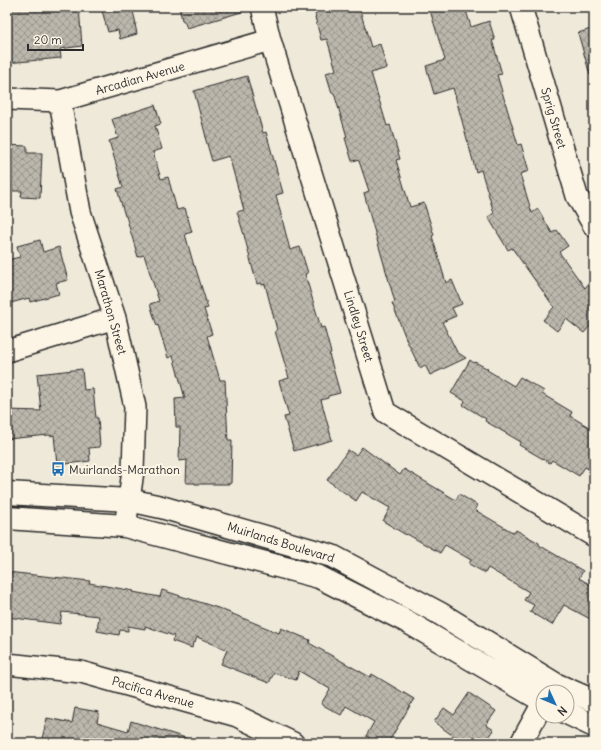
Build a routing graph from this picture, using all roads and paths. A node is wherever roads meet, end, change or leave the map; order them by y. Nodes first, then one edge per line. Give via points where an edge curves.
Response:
1 (262, 7) edge
2 (521, 7) edge
3 (270, 40) junction
4 (7, 99) edge
5 (60, 101) junction
6 (594, 226) edge
7 (115, 318) junction
8 (7, 351) edge
9 (7, 493) edge
10 (129, 500) junction
11 (7, 518) edge
12 (125, 526) junction
13 (594, 536) edge
14 (7, 664) edge
15 (535, 685) edge
16 (535, 688) edge
17 (575, 699) edge
18 (594, 701) edge
19 (575, 717) edge
20 (535, 718) edge
21 (594, 726) edge
22 (293, 743) edge
23 (521, 743) edge

1 - 3 street, Lindley Street
2 - 6 street, Sprig Street via 577,196
3 - 5 street, Arcadian Avenue
3 - 13 street, Lindley Street via 385,412
4 - 5 street, Arcadian Avenue
5 - 7 street, Marathon Street via 80,212
7 - 8 street
7 - 10 street, Marathon Street via 135,407
9 - 10 main road, Muirlands Boulevard
10 - 12 street, Marathon Street
10 - 15 main road, Muirlands Boulevard via 332,556 438,613
11 - 12 main road, Muirlands Boulevard
12 - 16 main road, Muirlands Boulevard via 319,577
14 - 22 street, Pacifica Avenue via 81,672 237,716
17 - 18 main road, Muirlands Boulevard
19 - 21 main road
20 - 23 street

